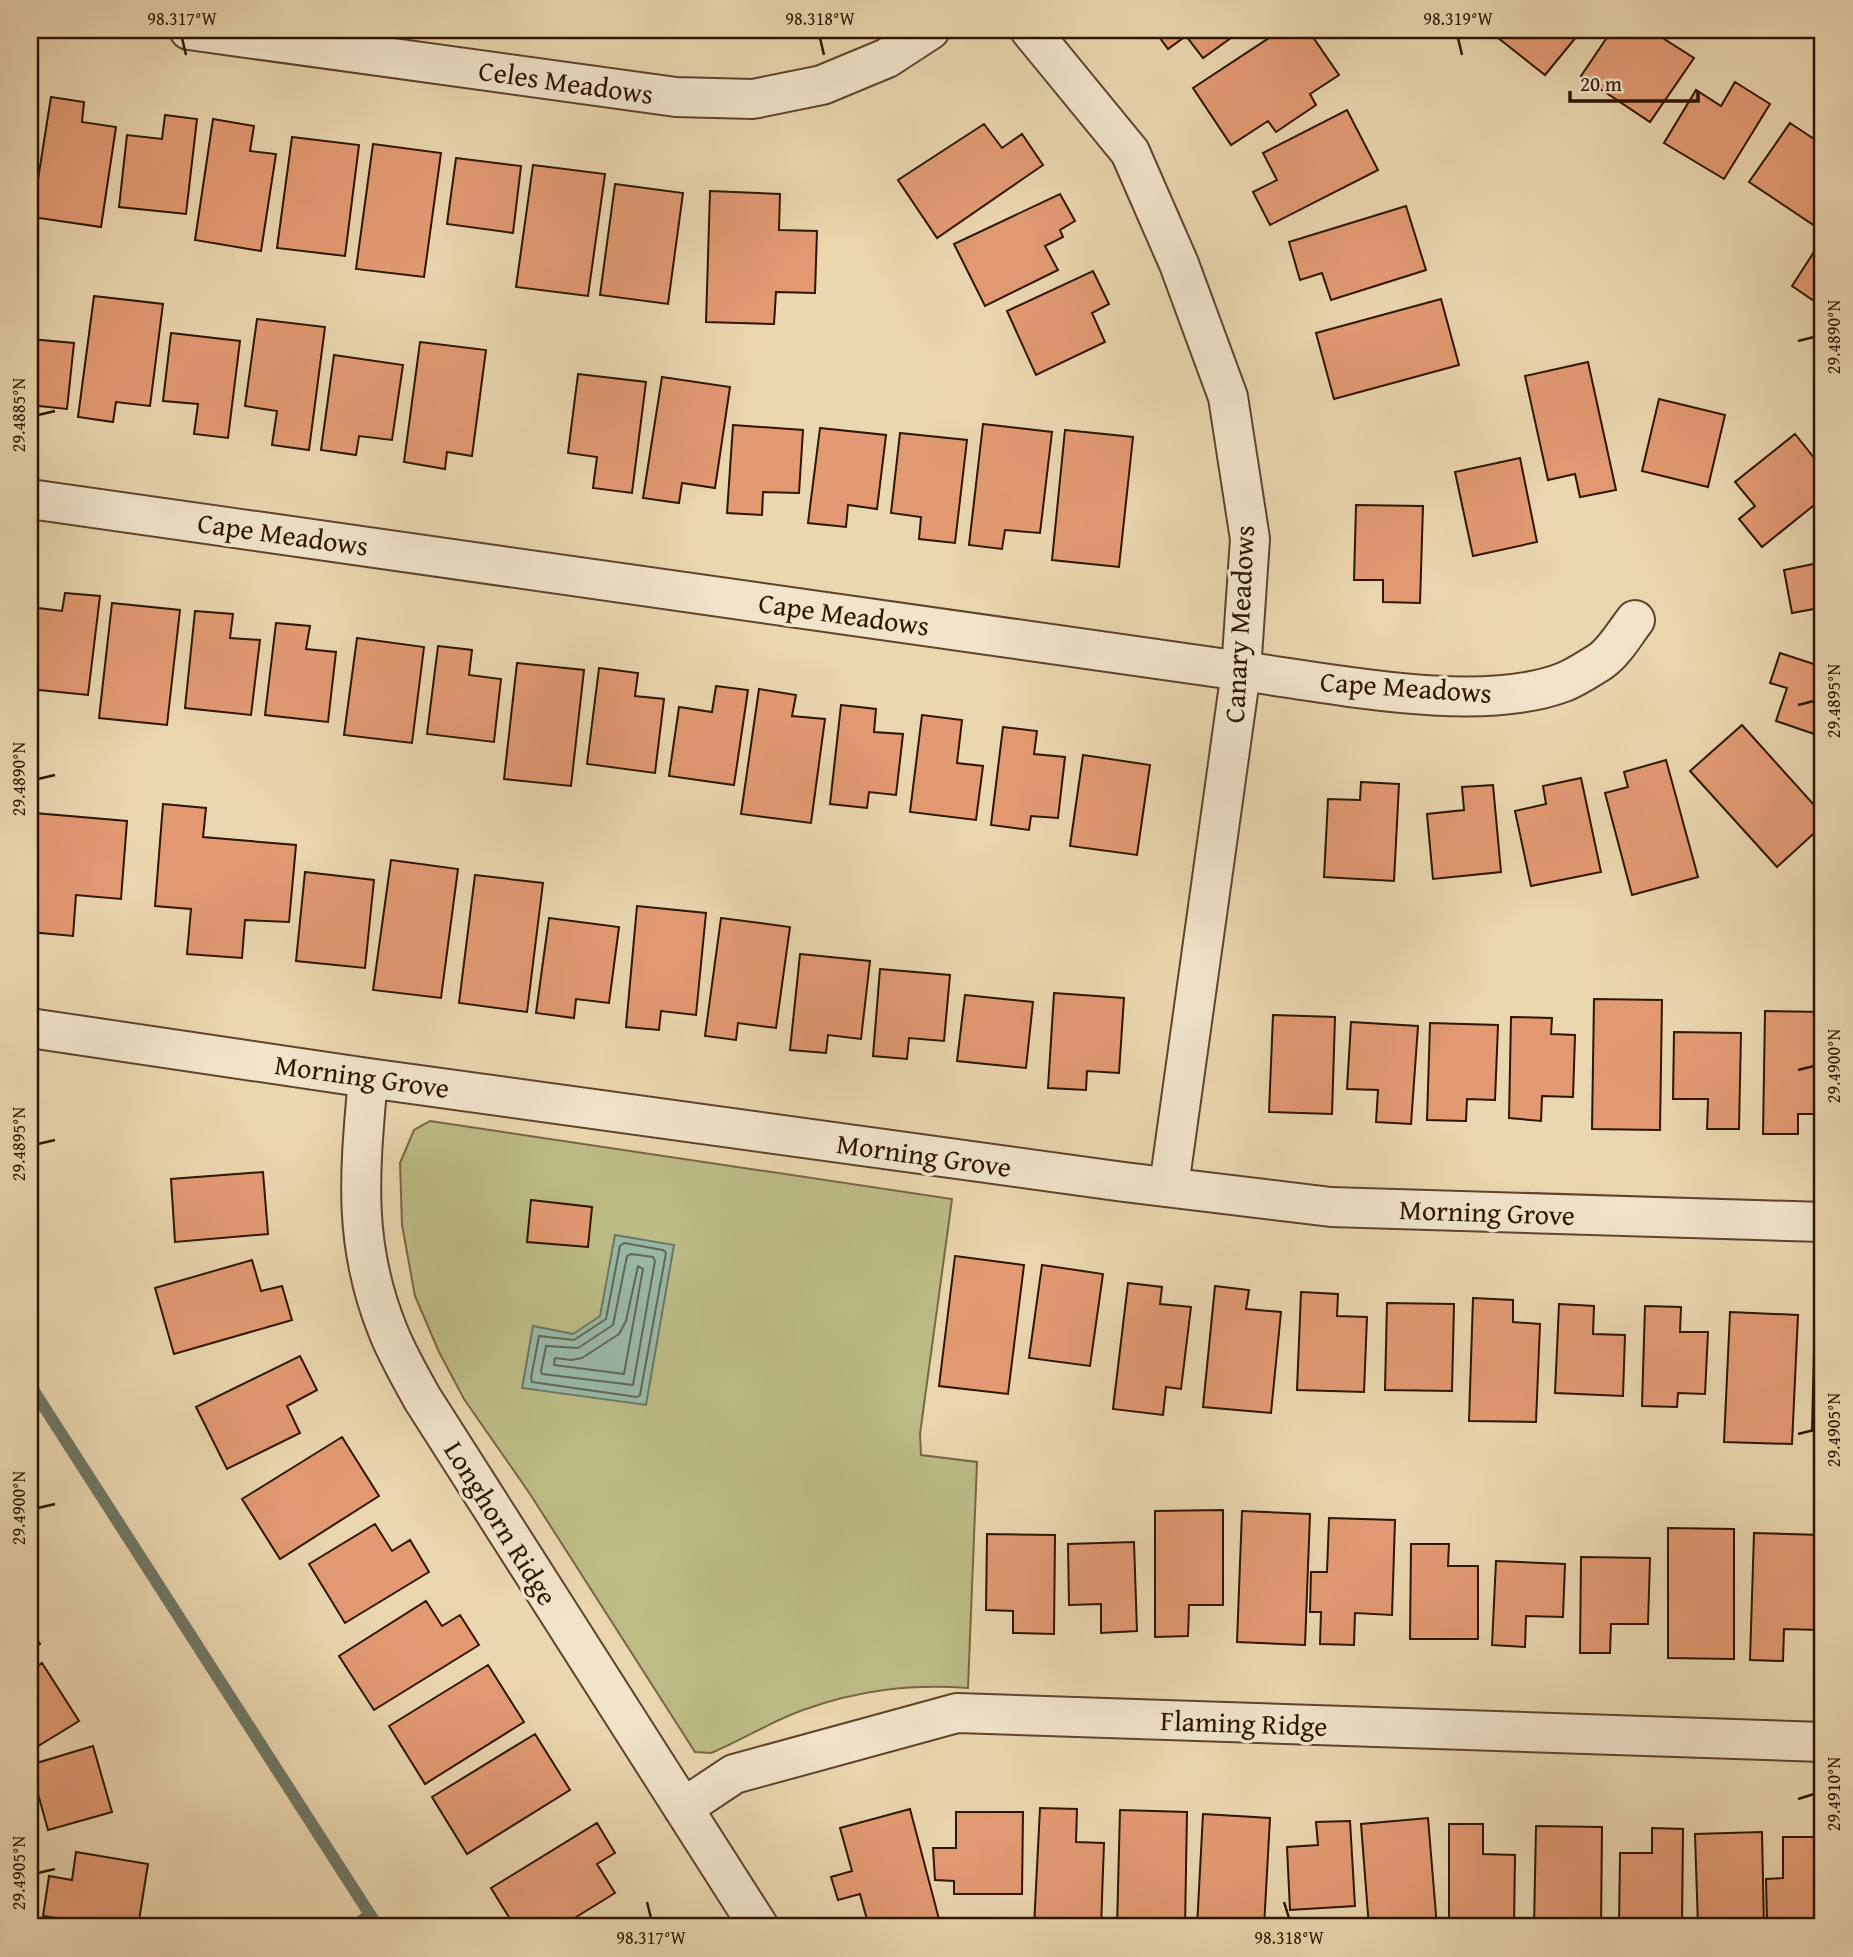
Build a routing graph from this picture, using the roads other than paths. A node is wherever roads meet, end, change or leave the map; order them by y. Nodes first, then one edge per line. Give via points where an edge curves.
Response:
1 (189, 30) edge
2 (930, 30) edge
3 (1030, 30) edge
4 (30, 499) edge
5 (1634, 620) dead end
6 (1241, 671) junction
7 (30, 1028) edge
8 (368, 1078) junction
9 (1169, 1186) junction
10 (1823, 1222) edge
11 (1823, 1742) edge
12 (683, 1808) junction
13 (759, 1927) edge

1 - 2 street, Celes Meadows via 676,97 753,99 822,85 887,58
3 - 6 street, Canary Meadows via 1130,152 1179,264 1228,397 1250,539
4 - 6 street, Cape Meadows
5 - 6 street, Cape Meadows via 1604,660 1564,682 1511,694 1393,691
6 - 9 street, Canary Meadows
7 - 8 street, Morning Grove
8 - 9 street, Morning Grove
8 - 12 street, Longhorn Ridge via 361,1216 369,1269 388,1334 422,1398
9 - 10 street, Morning Grove via 1331,1207
11 - 12 street, Flaming Ridge via 957,1713 734,1774
12 - 13 street, Longhorn Ridge

